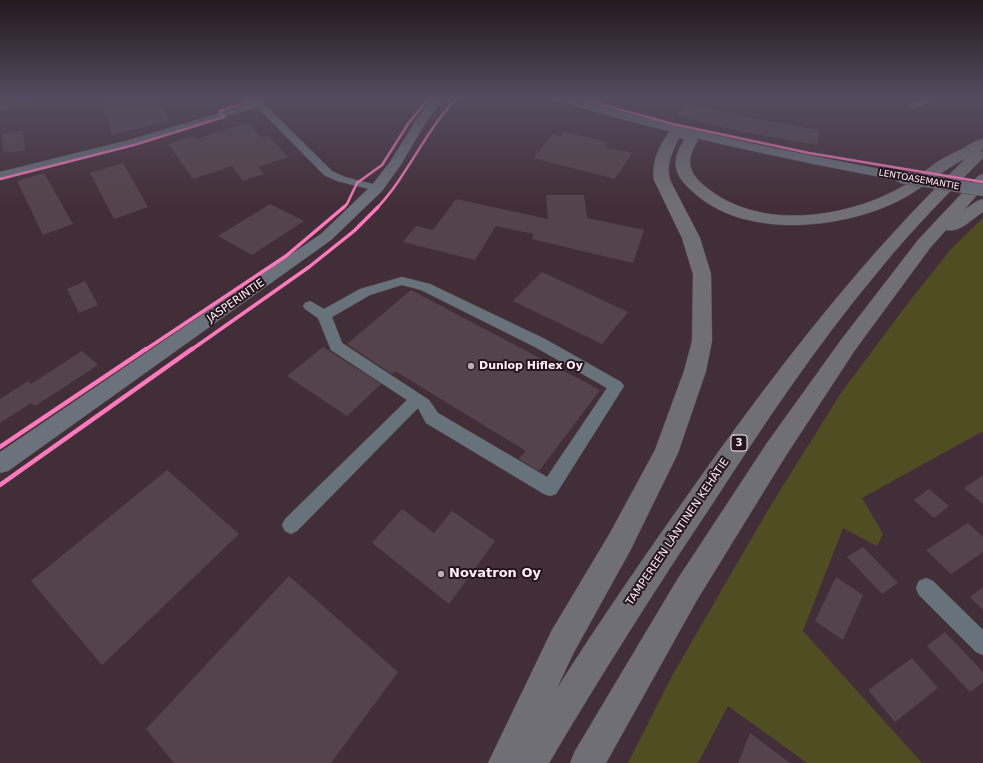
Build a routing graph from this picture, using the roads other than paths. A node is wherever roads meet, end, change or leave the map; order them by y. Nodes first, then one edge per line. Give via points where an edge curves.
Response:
1 (160, 133) edge
2 (289, 133) edge
3 (414, 133) edge
4 (672, 133) edge
5 (673, 133) edge
6 (684, 136) junction
7 (983, 143) edge
8 (983, 150) edge
9 (0, 175) edge
10 (983, 179) edge
11 (377, 188) junction
12 (983, 190) edge
13 (983, 204) edge
14 (924, 244) junction
15 (310, 306) dead end
16 (324, 315) junction
17 (417, 400) junction
18 (0, 464) edge
19 (291, 525) dead end
20 (926, 588) dead end
21 (983, 645) edge
22 (505, 763) edge
23 (530, 763) edge
24 (588, 763) edge

1 - 9 street
2 - 11 street via 328,173
3 - 11 main road, JASPERINTIE
4 - 6 main road, LENTOASEMANTIE
5 - 6 main road, LENTOASEMANTIE
6 - 7 highway via 681,162 685,176 698,189 718,202 744,213 772,219 801,221 835,217 889,199 905,192
6 - 12 main road, LENTOASEMANTIE, bridge via 753,153
6 - 22 highway via 663,157 660,170 662,180 691,238 702,274 702,341 695,371 666,453 620,542 563,641
8 - 23 highway, TAMPEREEN LÄNTINEN KEHÄTIE / 3 via 897,237 816,337 652,569
10 - 14 highway
11 - 18 main road, JASPERINTIE via 326,237
13 - 14 highway
14 - 24 highway via 848,345 776,450 688,590
15 - 16 street
16 - 17 street via 336,346
16 - 17 street via 365,292 402,281 425,287 540,343 616,386 550,488 432,418 424,404
17 - 19 street
20 - 21 street

